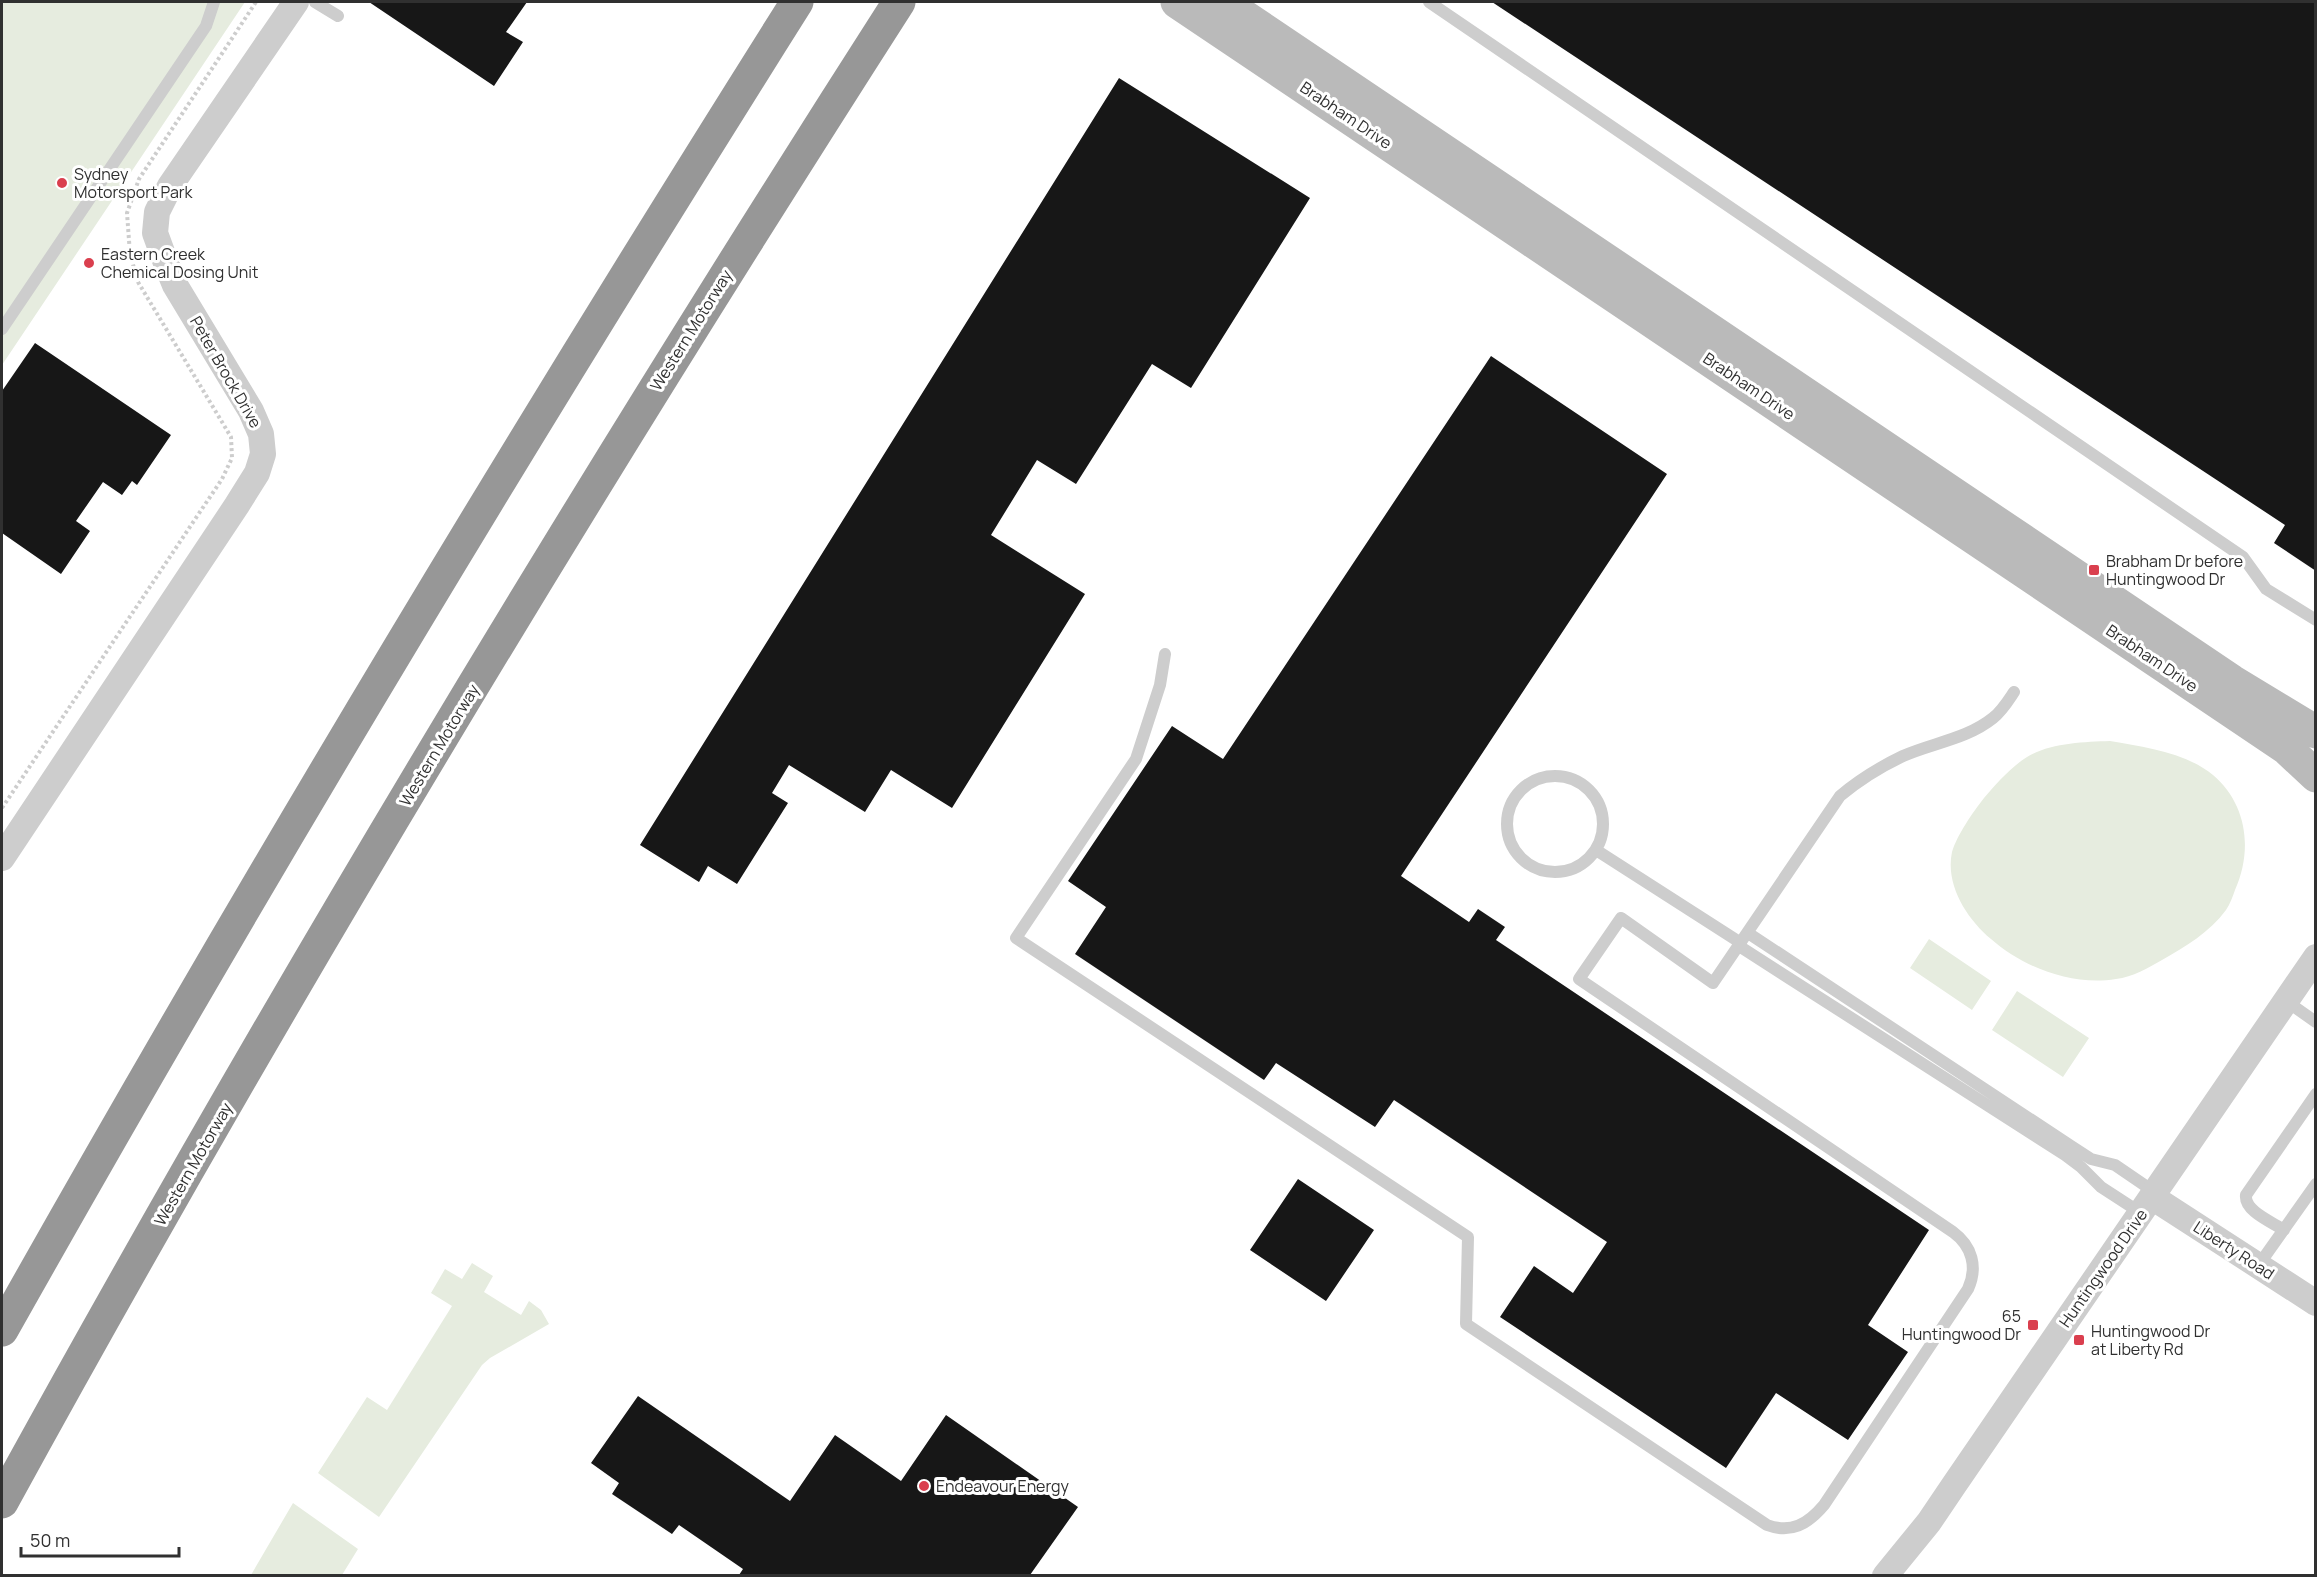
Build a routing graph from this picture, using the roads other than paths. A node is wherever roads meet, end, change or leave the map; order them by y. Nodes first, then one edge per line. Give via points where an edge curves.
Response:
1 (214, 2) edge
2 (296, 2) edge
3 (315, 2) edge
4 (797, 2) edge
5 (899, 2) edge
6 (1178, 2) edge
7 (1223, 2) edge
8 (1429, 2) edge
9 (338, 16) dead end
10 (2, 329) edge
11 (2316, 620) edge
12 (1165, 654) dead end
13 (2014, 692) dead end
14 (2316, 732) edge
15 (2316, 776) edge
16 (1596, 850) junction
17 (2, 858) edge
18 (1743, 941) junction
19 (2316, 957) edge
20 (2286, 1001) junction
21 (2316, 1022) edge
22 (2316, 1094) edge
23 (2316, 1184) edge
24 (2150, 1201) junction
25 (2284, 1230) junction
26 (2258, 1266) junction
27 (2316, 1304) edge
28 (2, 1330) edge
29 (2, 1502) edge
30 (1885, 1575) edge

1 - 10 lane via 206,26
2 - 17 street, Peter Brock Drive via 175,177 157,212 155,233 175,285 261,434 263,454 257,473
3 - 9 lane
4 - 28 highway via 624,276 404,639 168,1037
5 - 29 highway, Western Motorway via 731,265 373,856
6 - 15 main road, Brabham Drive via 2286,748
7 - 14 main road, Brabham Drive via 2232,681
8 - 11 lane via 2243,557 2266,589
12 - 18 lane via 1160,685 1136,759 1016,938 1468,1237 1466,1324 1767,1525 1785,1530 1802,1524 1824,1506 1968,1289 1973,1262 1966,1244 1953,1232 1579,979 1621,918 1713,983
13 - 18 lane via 1982,726 1903,756 1840,796
16 - 16 lane via 1578,867 1567,871 1543,872 1532,867 1514,851 1506,828 1516,794 1547,776 1571,778 1582,784 1600,807 1602,836
16 - 18 lane
18 - 24 lane via 2091,1159 2115,1165
18 - 24 lane via 2065,1155 2101,1187
19 - 20 street, Huntingwood Drive
20 - 21 lane
20 - 24 street, Huntingwood Drive
22 - 25 lane via 2246,1195 2249,1207
23 - 25 lane
24 - 26 street, Liberty Road
24 - 30 street, Huntingwood Drive via 1935,1512
25 - 26 lane
26 - 27 street, Liberty Road

